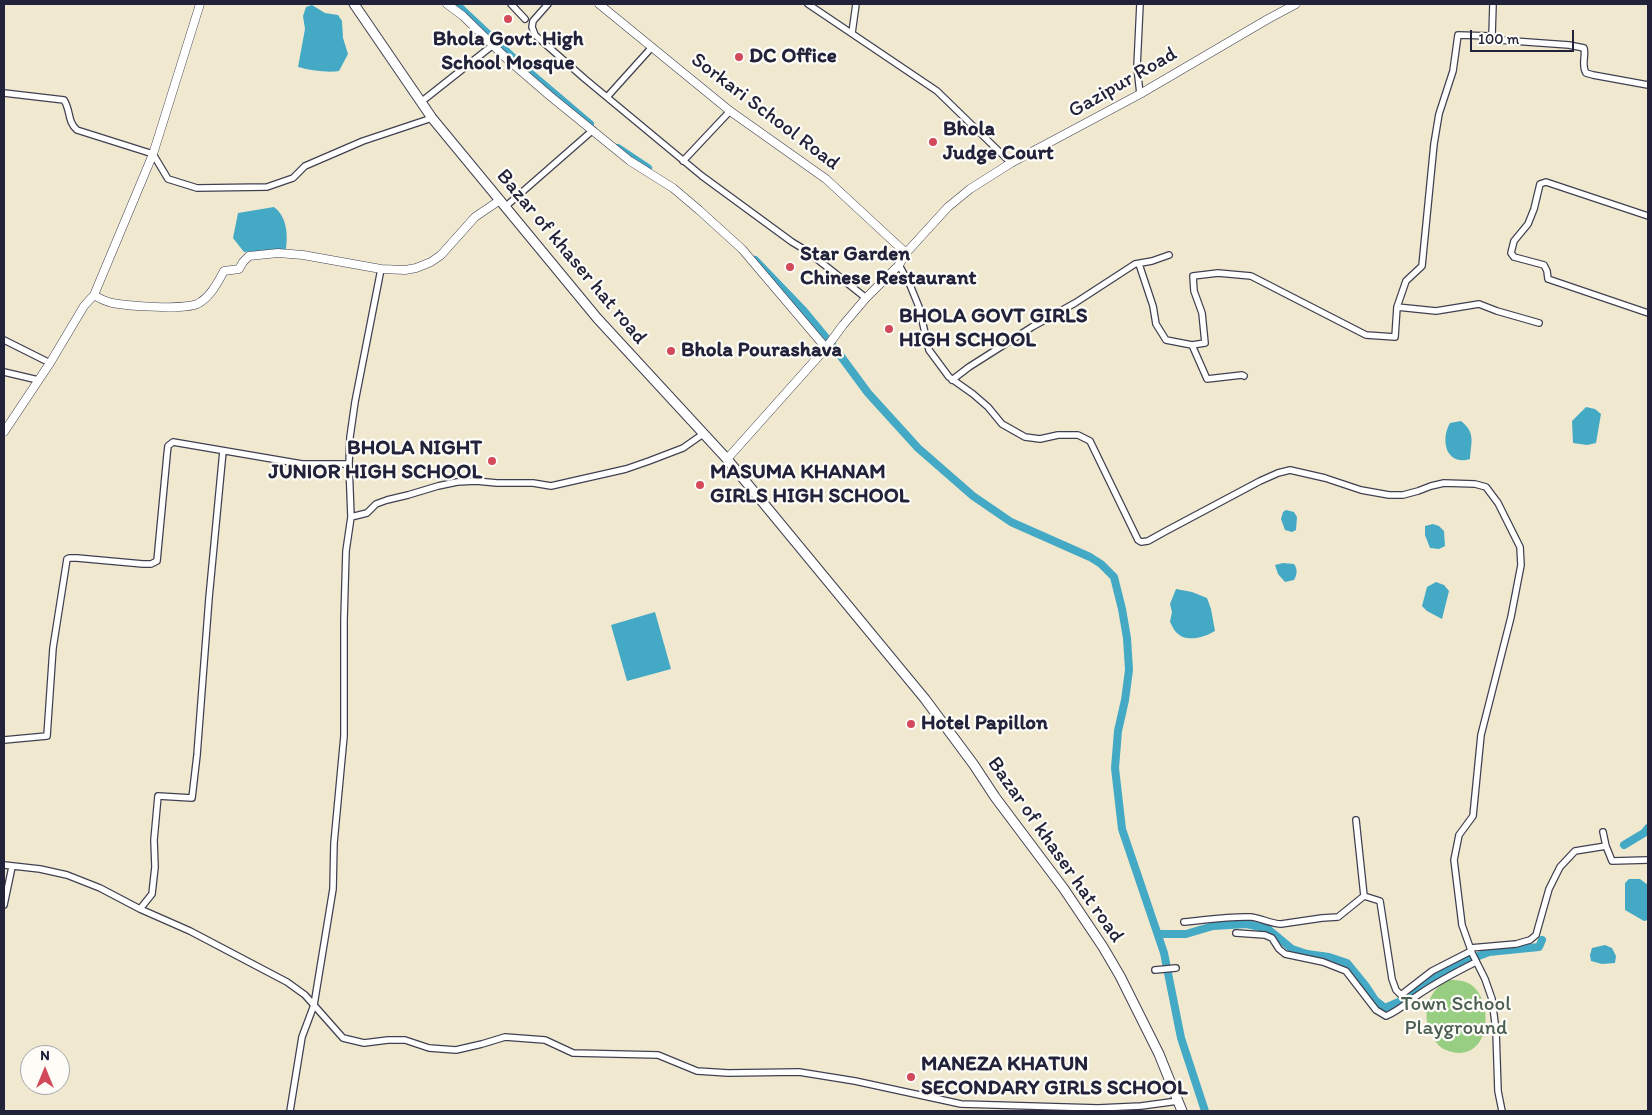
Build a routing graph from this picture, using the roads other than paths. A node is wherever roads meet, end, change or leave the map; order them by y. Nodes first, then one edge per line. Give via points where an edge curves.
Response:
1 (200, 4) edge
2 (354, 4) edge
3 (447, 4) edge
4 (511, 4) edge
5 (548, 4) edge
6 (599, 4) edge
7 (808, 4) edge
8 (856, 4) edge
9 (1140, 4) edge
10 (1296, 4) edge
11 (1492, 4) edge
12 (525, 19) dead end
13 (852, 33) junction
14 (1492, 36) junction
15 (493, 45) junction
16 (652, 47) junction
17 (1648, 85) edge
18 (4, 93) edge
19 (1140, 94) junction
20 (607, 97) junction
21 (421, 102) junction
22 (730, 111) junction
23 (432, 118) junction
24 (594, 130) junction
25 (153, 154) junction
26 (683, 161) junction
27 (1011, 164) junction
28 (503, 204) junction
29 (1648, 216) edge
30 (906, 253) junction
31 (1169, 255) dead end
32 (1139, 264) junction
33 (899, 265) junction
34 (382, 269) junction
35 (94, 295) junction
36 (866, 298) junction
37 (1397, 307) junction
38 (1648, 313) edge
39 (1540, 323) dead end
40 (4, 340) edge
41 (1192, 346) junction
42 (826, 348) junction
43 (50, 363) junction
44 (4, 372) edge
45 (1244, 376) dead end
46 (38, 380) junction
47 (952, 380) junction
48 (4, 432) edge
49 (703, 434) junction
50 (223, 451) junction
51 (727, 459) junction
52 (349, 464) junction
53 (351, 517) junction
54 (4, 740) edge
55 (1356, 820) dead end
56 (1603, 832) dead end
57 (1606, 846) junction
58 (1648, 860) edge
59 (4, 865) edge
60 (12, 867) junction
61 (1364, 896) junction
62 (4, 905) edge
63 (140, 909) junction
64 (1184, 922) dead end
65 (1236, 933) dead end
66 (1471, 950) junction
67 (1477, 963) junction
68 (1176, 968) dead end
69 (1155, 970) dead end
70 (314, 1006) junction
71 (1178, 1101) junction
72 (290, 1111) edge
73 (1182, 1111) edge
74 (1502, 1111) edge

1 - 25 street
2 - 21 main road, Bazar of khaser hat road
3 - 15 street
4 - 12 street
5 - 20 street via 533,21 535,35
6 - 16 street, Sorkari School Road
7 - 13 street
8 - 13 street
9 - 19 street via 1137,67
10 - 19 street, Gazipur Road
11 - 14 street
13 - 27 street via 938,91
14 - 17 street via 1499,40 1584,48 1586,73
14 - 37 street via 1458,35 1448,88 1438,114 1422,266 1406,281
15 - 21 street
15 - 24 street
16 - 20 street
16 - 22 street, Sorkari School Road
18 - 25 street via 64,100 72,125 77,130
19 - 27 street, Gazipur Road
20 - 26 street
21 - 23 main road, Bazar of khaser hat road
22 - 26 street
22 - 30 street, Sorkari School Road via 826,180
23 - 25 street via 363,141 305,166 293,178 267,187 197,188 168,179
23 - 28 main road, Bazar of khaser hat road
24 - 28 street
24 - 42 street via 630,161 673,188 742,249
25 - 35 street
26 - 36 street
27 - 30 street, Gazipur Road via 948,207
28 - 34 street via 475,217 442,255 431,262 405,270
28 - 49 main road, Bazar of khaser hat road via 597,318
29 - 38 street via 1546,182 1540,184 1528,224 1514,241 1512,253 1514,257 1544,265 1548,279
30 - 33 street, Gazipur Road
31 - 32 street
32 - 41 street via 1156,324 1166,340
32 - 47 street
33 - 36 street, Gazipur Road
33 - 47 street via 919,307 929,350
34 - 35 street via 278,253 249,256 239,269 224,271 214,288 198,304 139,306 101,300
34 - 52 street via 351,424
35 - 43 street
36 - 42 street, Gazipur Road
37 - 39 street via 1436,311 1480,304
37 - 41 street via 1395,337 1366,334 1251,276 1218,273 1193,276 1206,343
40 - 43 street
41 - 45 street via 1206,379
42 - 51 street, Gazipur Road
43 - 46 street
44 - 46 street
46 - 48 street
47 - 66 street via 988,407 1002,424 1025,437 1040,439 1078,435 1090,441 1141,542 1260,481 1290,470 1389,495 1403,495 1444,483 1486,487 1498,503 1520,547 1521,565 1481,735 1473,816 1459,835 1454,860 1462,924
49 - 51 main road, Bazar of khaser hat road
49 - 53 street via 682,448 626,469 551,486 457,482 387,500 376,504 366,514
50 - 52 street via 302,464
50 - 54 street via 173,442 168,446 157,561 142,564 77,558 67,560 53,648 48,736
50 - 63 street via 192,798 158,796 152,894
51 - 71 main road, Bazar of khaser hat road via 925,699 1064,889 1120,976
52 - 53 street
53 - 70 street via 346,561 344,736 333,888
55 - 61 street
56 - 57 street
57 - 58 street via 1612,861
57 - 66 street via 1575,851 1560,868 1549,889 1536,935 1530,940
59 - 60 street
60 - 62 street
60 - 63 street via 67,875
61 - 64 street via 1338,917 1281,924 1252,917
61 - 66 street via 1380,901 1392,978 1396,990 1402,995 1432,971
63 - 70 street via 258,965 305,995
65 - 67 street via 1265,935 1272,938 1285,954 1346,971 1376,1010 1386,1016 1441,981
66 - 67 street
67 - 74 street via 1492,998
68 - 69 street
70 - 71 street via 343,1038 364,1043 405,1040 428,1048 456,1050 505,1037 546,1040 573,1053 658,1055 697,1071 728,1074 799,1072 961,1104 1098,1108
70 - 72 street via 302,1037
71 - 73 main road, Bazar of khaser hat road

